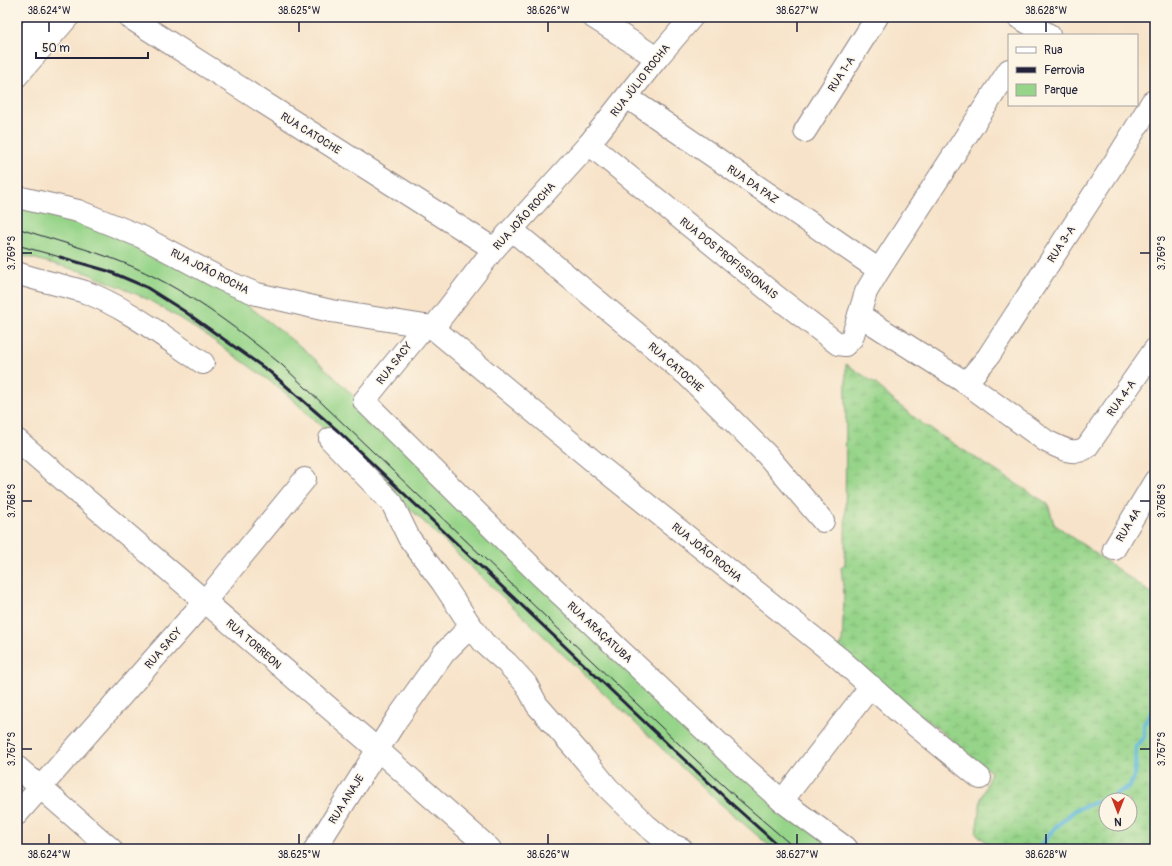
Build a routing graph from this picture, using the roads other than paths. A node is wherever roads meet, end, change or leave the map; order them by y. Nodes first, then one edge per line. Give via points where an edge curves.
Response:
1 (42, 17) edge
2 (68, 17) edge
3 (129, 17) edge
4 (593, 17) edge
5 (692, 17) edge
6 (877, 17) edge
7 (1018, 17) edge
8 (1039, 32) edge
9 (17, 46) edge
10 (657, 58) junction
11 (1008, 72) edge
12 (17, 76) edge
13 (627, 97) junction
14 (1148, 99) edge
15 (804, 131) dead end
16 (589, 144) junction
17 (17, 197) edge
18 (512, 230) junction
19 (494, 249) junction
20 (879, 270) junction
21 (17, 274) edge
22 (859, 315) junction
23 (429, 327) junction
24 (1155, 349) edge
25 (203, 364) dead end
26 (966, 383) junction
27 (364, 401) joint
28 (330, 439) dead end
29 (17, 440) edge
30 (305, 479) dead end
31 (1155, 481) edge
32 (824, 522) dead end
33 (1114, 549) dead end
34 (205, 601) junction
35 (471, 626) junction
36 (871, 686) junction
37 (377, 749) junction
38 (17, 767) edge
39 (980, 778) dead end
40 (41, 787) junction
41 (782, 801) junction
42 (17, 814) edge
43 (111, 849) edge
44 (314, 849) edge
45 (490, 849) edge
46 (682, 849) edge
47 (847, 849) edge

1 - 9 street
2 - 12 street
3 - 19 street, RUA CATOCHE
4 - 10 street
5 - 10 street, RUA JÚLIO ROCHA
6 - 15 street, RUA 1-A
7 - 8 street
10 - 13 street, RUA JÚLIO ROCHA
11 - 20 street, RUA DOS PROFISSIONAIS
13 - 16 street, RUA JÚLIO ROCHA
13 - 20 street, RUA DA PAZ
14 - 26 street, RUA 3-A via 1113,164 992,350
16 - 18 street, RUA JOÃO ROCHA
16 - 22 street, RUA DOS PROFISSIONAIS via 838,344 845,345 852,338
17 - 23 street, RUA JOÃO ROCHA via 78,211 135,234 223,280 257,294 331,311
18 - 19 street, RUA JOÃO ROCHA
18 - 32 street, RUA CATOCHE via 687,375 767,455
19 - 23 street, RUA JOÃO ROCHA
20 - 22 street, RUA DOS PROFISSIONAIS via 866,292
21 - 25 street via 85,292 110,303
22 - 26 street
23 - 27 street, RUA SACY
23 - 36 street, RUA JOÃO ROCHA
24 - 26 street, RUA 4-A via 1087,447 1078,452 1046,441
27 - 41 street, RUA ARAÇATUBA via 539,574
28 - 35 street via 392,503 409,538
29 - 34 street, RUA TORREON
30 - 34 street, RUA SACY
31 - 33 street, RUA 4A
34 - 37 street, RUA TORREON
34 - 40 street, RUA SACY
35 - 37 street, RUA ANAJE via 444,653
35 - 46 street via 526,684 537,705 608,788 646,825 668,843
36 - 39 street, RUA JOÃO ROCHA
36 - 41 street
37 - 44 street, RUA ANAJE
37 - 45 street, RUA TORREON
38 - 40 street
40 - 42 street, RUA SACY
40 - 43 street
41 - 47 street, RUA ARAÇATUBA

